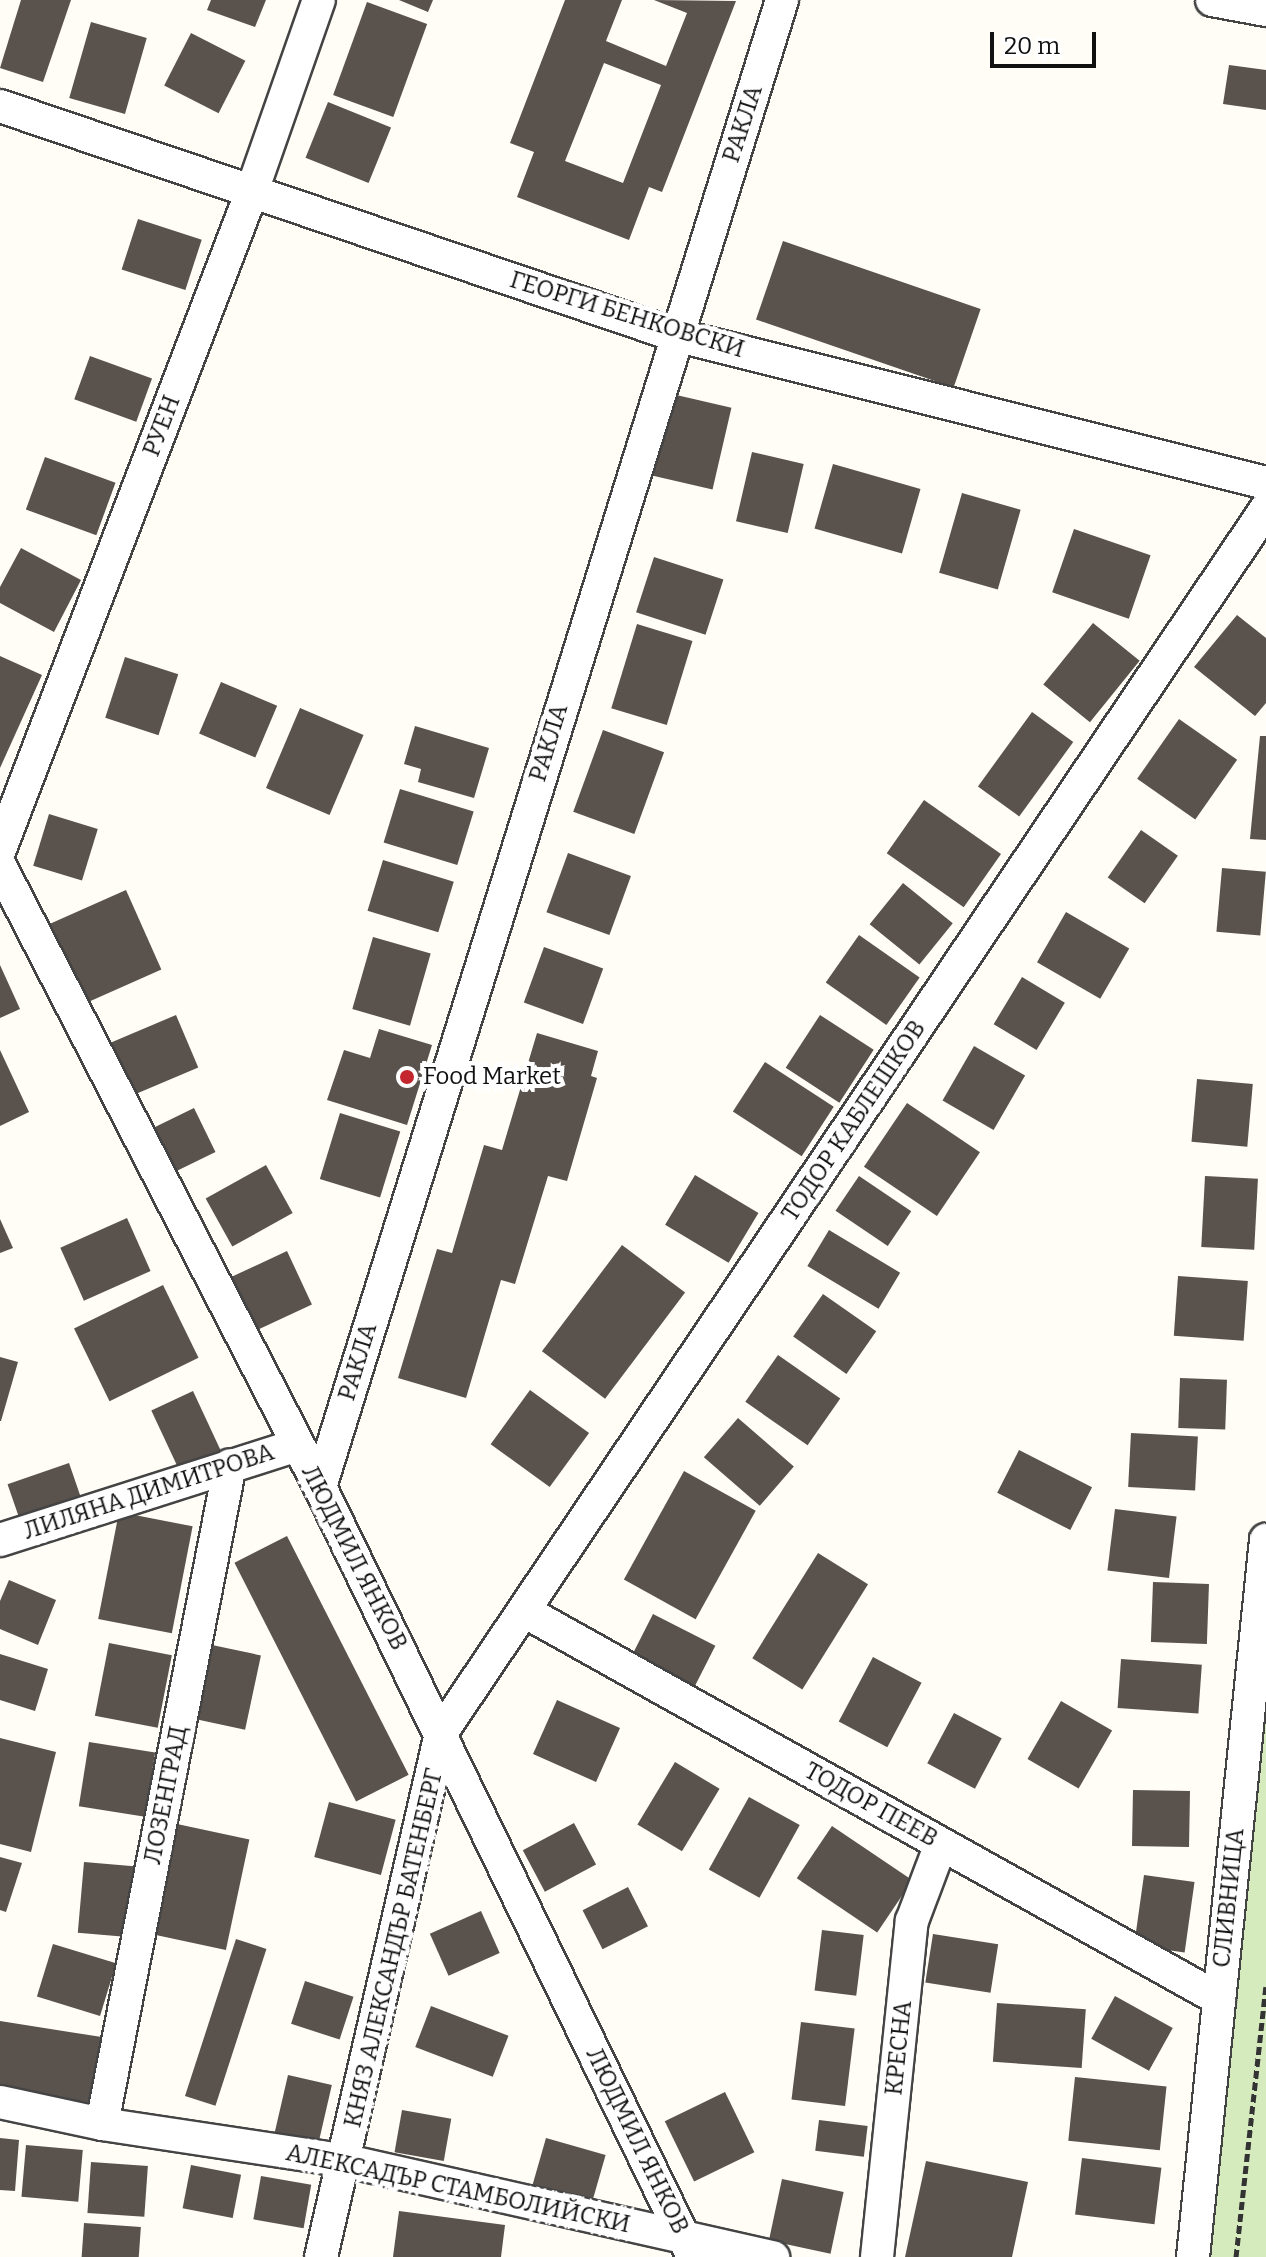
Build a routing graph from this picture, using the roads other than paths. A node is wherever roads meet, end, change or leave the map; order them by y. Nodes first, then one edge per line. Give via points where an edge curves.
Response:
1 (319, 0) edge
2 (782, 0) edge
3 (1212, 0) edge
4 (1266, 10) edge
5 (0, 106) edge
6 (252, 191) junction
7 (675, 335) junction
8 (1266, 483) edge
9 (1266, 509) edge
10 (0, 849) edge
11 (0, 866) edge
12 (297, 1445) junction
13 (230, 1465) junction
14 (320, 1487) junction
15 (0, 1540) edge
16 (1266, 1540) edge
17 (524, 1611) junction
18 (441, 1733) junction
19 (941, 1844) junction
20 (1219, 1999) junction
21 (0, 2102) edge
22 (102, 2124) junction
23 (346, 2161) junction
24 (688, 2248) edge
25 (321, 2257) edge
26 (773, 2257) edge
27 (877, 2257) edge
28 (1193, 2257) edge

1 - 6 street, РУЕН
2 - 7 street, РАКЛА
3 - 4 street
5 - 6 street, ГЕОРГИ БЕНКОВСКИ
6 - 7 street, ГЕОРГИ БЕНКОВСКИ
6 - 10 street, РУЕН
7 - 8 street, ГЕОРГИ БЕНКОВСКИ
7 - 14 street, РАКЛА
9 - 17 street, ТОДОР КАБЛЕШКОВ
11 - 12 street, ЛЮДМИЛ ЯНКОВ
12 - 13 street, ЛИЛЯНА ДИМИТРОВА
12 - 14 street, ЛЮДМИЛ ЯНКОВ
13 - 15 street, ЛИЛЯНА ДИМИТРОВА
13 - 22 street, ЛОЗЕНГРАД
14 - 18 street, ЛЮДМИЛ ЯНКОВ
16 - 20 street, СЛИВНИЦА
17 - 18 street, ТОДОР КАБЛЕШКОВ
17 - 19 street, ТОДОР ПЕЕВ
18 - 23 street, КНЯЗ АЛЕКСАНДЪР БАТЕНБЕРГ
18 - 24 street, ЛЮДМИЛ ЯНКОВ
19 - 20 street, ТОДОР ПЕЕВ
19 - 27 street, КРЕСНА via 912,1921
20 - 28 street, СЛИВНИЦА
21 - 22 street, АЛЕКСАДЪР СТАМБОЛИЙСКИ
22 - 23 street, АЛЕКСАДЪР СТАМБОЛИЙСКИ
23 - 24 street, АЛЕКСАДЪР СТАМБОЛИЙСКИ
23 - 25 street, КНЯЗ АЛЕКСАНДЪР БАТЕНБЕРГ
24 - 26 street, АЛЕКСАДЪР СТАМБОЛИЙСКИ

